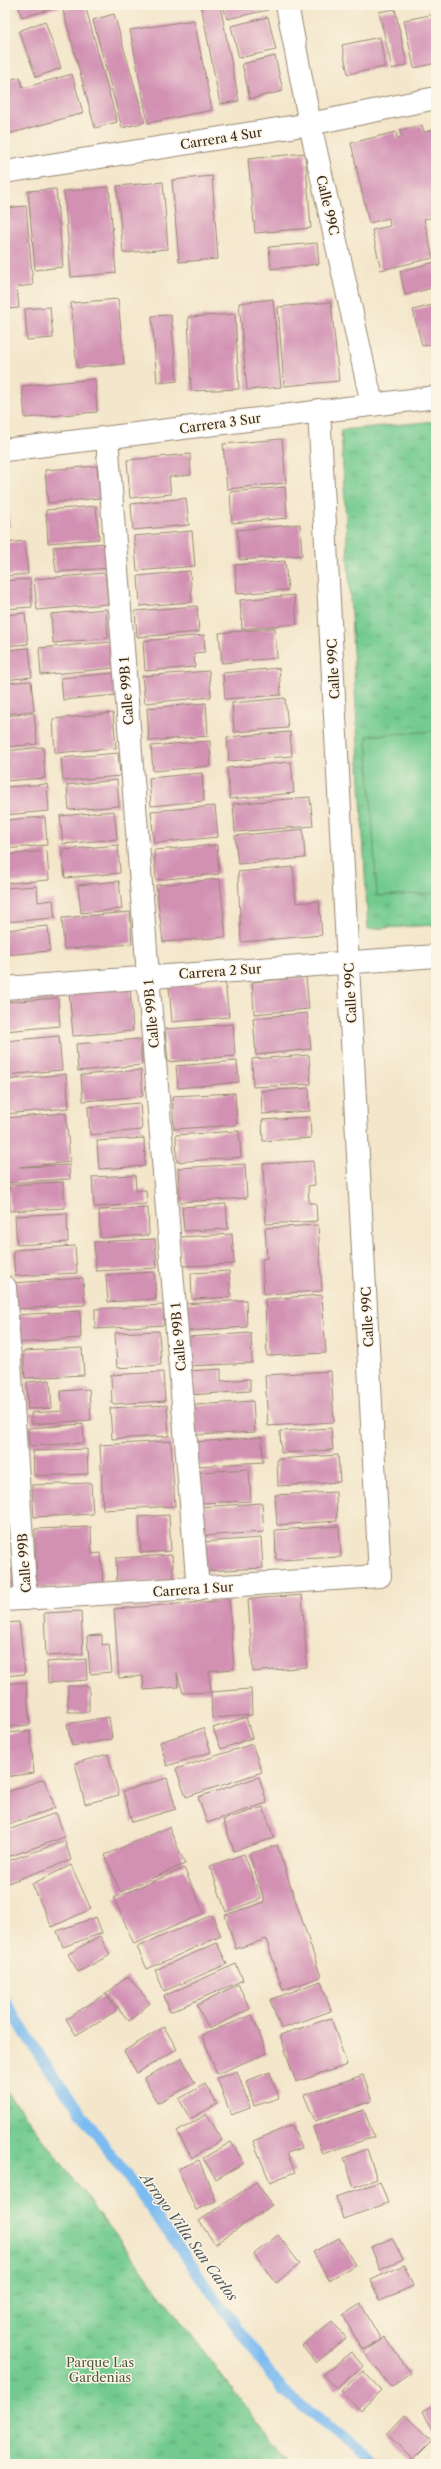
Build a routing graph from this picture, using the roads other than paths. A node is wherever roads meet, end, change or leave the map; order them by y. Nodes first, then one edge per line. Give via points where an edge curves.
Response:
1 (287, 5) edge
2 (436, 98) edge
3 (310, 124) junction
4 (5, 172) edge
5 (436, 397) edge
6 (372, 404) junction
7 (319, 410) junction
8 (107, 438) junction
9 (5, 450) edge
10 (436, 956) edge
11 (348, 962) junction
12 (148, 976) junction
13 (5, 988) edge
14 (5, 1287) edge
15 (380, 1576) joint
16 (198, 1590) junction
17 (26, 1599) junction
18 (5, 1600) edge

1 - 3 street, Calle 99C
2 - 3 street, Carrera 4 Sur
3 - 4 street, Carrera 4 Sur
3 - 6 street, Calle 99C
5 - 6 street, Carrera 3 Sur
6 - 7 street, Carrera 3 Sur
7 - 8 street, Carrera 3 Sur
7 - 11 street, Calle 99C
8 - 9 street, Carrera 3 Sur
8 - 12 street, Calle 99B 1
10 - 11 street, Carrera 2 Sur
11 - 12 street, Carrera 2 Sur
11 - 15 street, Calle 99C
12 - 13 street, Carrera 2 Sur
12 - 16 street, Calle 99B 1
14 - 17 street, Calle 99B
15 - 16 street, Carrera 1 Sur
16 - 17 street, Carrera 1 Sur
17 - 18 street, Carrera 1 Sur

